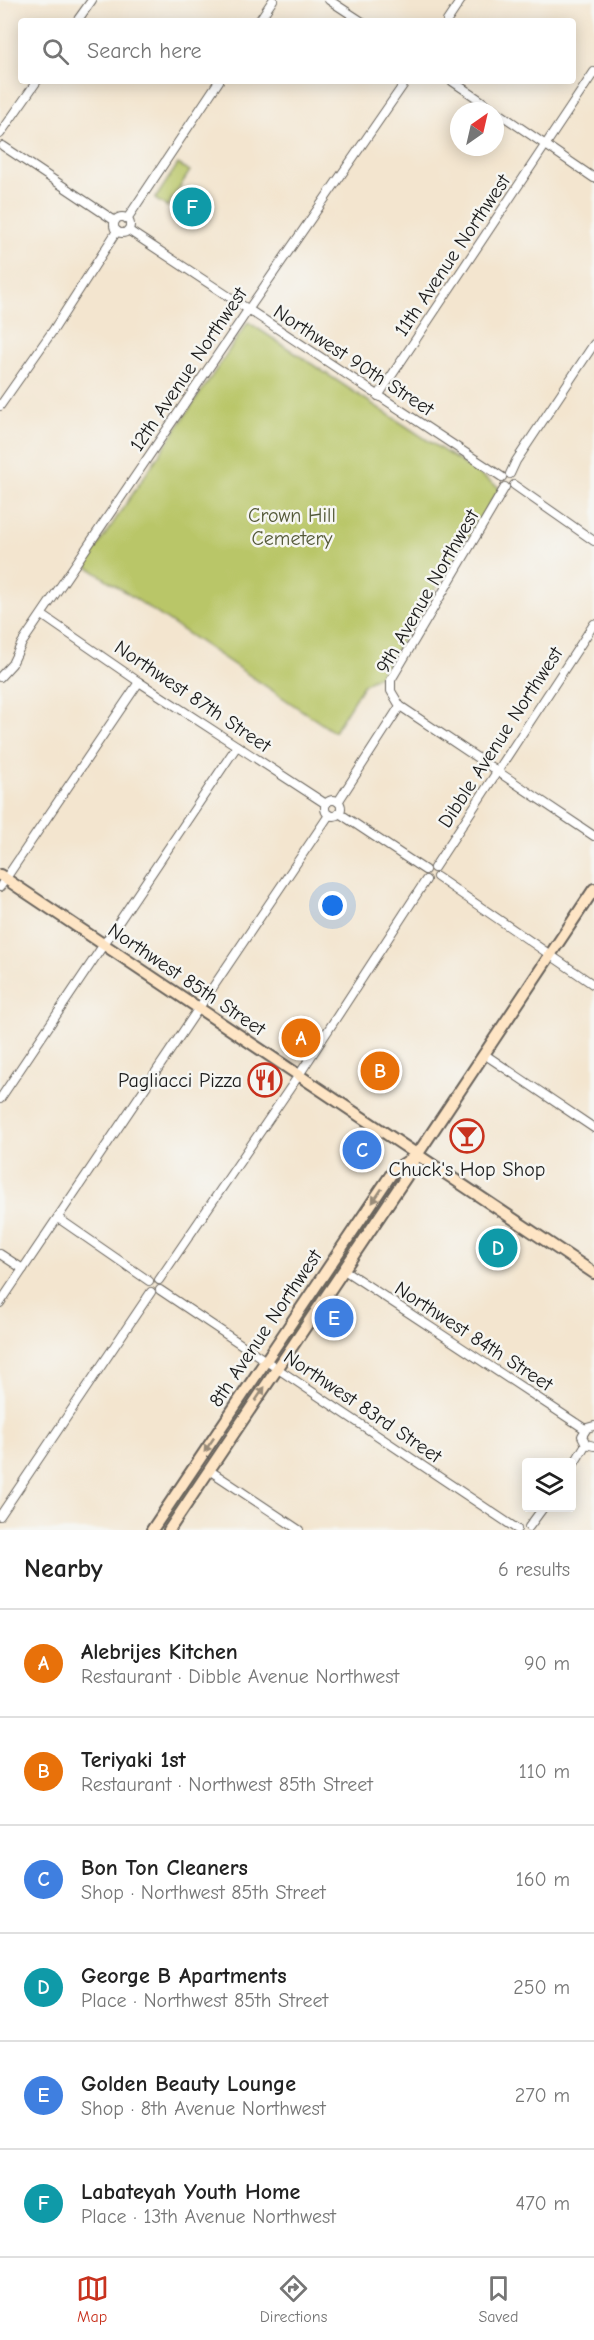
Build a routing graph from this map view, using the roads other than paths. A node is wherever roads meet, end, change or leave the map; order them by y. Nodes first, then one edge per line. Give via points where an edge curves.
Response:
1 (92, 0) edge
2 (273, 0) edge
3 (329, 0) edge
4 (461, 0) edge
5 (79, 18) edge
6 (261, 18) edge
7 (356, 18) edge
8 (449, 18) edge
9 (594, 72) edge
10 (35, 84) edge
11 (217, 84) edge
12 (404, 84) edge
13 (456, 84) edge
14 (0, 135) edge
15 (545, 144) junction
16 (1, 147) edge
17 (594, 178) edge
18 (127, 219) junction
19 (115, 221) junction
20 (129, 230) junction
21 (117, 231) junction
22 (248, 310) junction
23 (594, 344) edge
24 (378, 396) junction
25 (0, 406) edge
26 (506, 475) junction
27 (509, 486) junction
28 (594, 541) edge
29 (42, 615) junction
30 (594, 624) edge
31 (0, 677) edge
32 (139, 682) junction
33 (400, 706) junction
34 (237, 746) junction
35 (498, 770) junction
36 (338, 802) junction
37 (326, 804) junction
38 (339, 813) junction
39 (328, 815) junction
40 (594, 836) edge
41 (434, 868) junction
42 (425, 870) junction
43 (437, 878) junction
44 (426, 880) junction
45 (2, 881) edge
46 (594, 889) edge
47 (104, 944) junction
48 (550, 955) junction
49 (594, 985) edge
50 (200, 1009) junction
51 (484, 1054) junction
52 (298, 1075) junction
53 (0, 1099) edge
54 (594, 1128) edge
55 (417, 1155) junction
56 (58, 1218) junction
57 (0, 1254) edge
58 (23, 1269) junction
59 (344, 1270) junction
60 (594, 1273) edge
61 (159, 1280) junction
62 (149, 1281) junction
63 (160, 1290) junction
64 (151, 1292) junction
65 (0, 1303) edge
66 (265, 1360) junction
67 (278, 1368) junction
68 (594, 1426) edge
69 (585, 1429) junction
70 (590, 1445) edge
71 (576, 1462) edge
72 (209, 1470) junction
73 (541, 1512) edge
74 (0, 1516) edge
75 (516, 1529) edge
76 (531, 1529) edge
77 (152, 1530) edge
78 (169, 1530) edge
79 (298, 1530) edge

1 - 5 street
2 - 6 street
3 - 7 street
4 - 8 street
9 - 15 street, 11th Avenue Northwest
10 - 14 street
11 - 18 street
12 - 22 street, 12th Avenue Northwest
13 - 15 street
14 - 16 street via 4,140
15 - 17 street
15 - 24 street, 11th Avenue Northwest
16 - 19 street
18 - 19 street via 120,217
18 - 20 street
19 - 21 street
20 - 21 street
20 - 22 street, Northwest 90th Street
21 - 25 street
22 - 24 street, Northwest 90th Street
22 - 29 street, 12th Avenue Northwest
23 - 26 street
24 - 26 street, Northwest 90th Street
26 - 27 street via 501,481
26 - 27 street via 515,478
27 - 28 street
27 - 33 street, 9th Avenue Northwest via 391,680 391,691
29 - 31 street, 12th Avenue Northwest
29 - 32 street, Northwest 87th Street
30 - 35 street, Dibble Avenue Northwest
32 - 34 street, Northwest 87th Street
32 - 45 street
33 - 35 street
33 - 36 street
34 - 37 street, Northwest 87th Street
34 - 47 street
35 - 40 street
35 - 41 street, Dibble Avenue Northwest
36 - 37 street via 331,800
36 - 38 street
37 - 39 street
38 - 39 street
38 - 42 street
39 - 50 street
41 - 42 street
41 - 43 street
42 - 44 street
43 - 44 street
43 - 48 street
44 - 52 street
45 - 47 main road, Northwest 85th Street
46 - 48 main road, 8th Avenue Northwest
47 - 50 main road, Northwest 85th Street
47 - 53 street
48 - 49 street
48 - 51 main road, 8th Avenue Northwest
50 - 52 main road, Northwest 85th Street
50 - 56 street
51 - 54 street
51 - 55 main road, 8th Avenue Northwest
52 - 55 main road, Northwest 85th Street
52 - 61 street
55 - 59 main road, 8th Avenue Northwest via 406,1178
55 - 60 main road, Northwest 85th Street
55 -> 66 main road, 8th Avenue Northwest via 394,1170
56 - 58 street
56 - 62 street
57 - 58 street
58 - 65 street
59 - 67 main road, 8th Avenue Northwest
59 - 69 street, Northwest 84th Street
61 - 62 street
61 - 63 street
62 - 64 street
63 - 64 street
63 - 66 street, Northwest 83rd Street
64 - 74 street
66 - 67 street, Northwest 83rd Street
66 -> 77 main road, 8th Avenue Northwest
72 -> 67 main road, 8th Avenue Northwest
67 - 75 street, Northwest 83rd Street
68 - 69 street
69 - 70 street via 582,1436
70 - 71 street
72 - 78 main road, 8th Avenue Northwest
72 - 79 street
73 - 76 street
75 - 76 street

